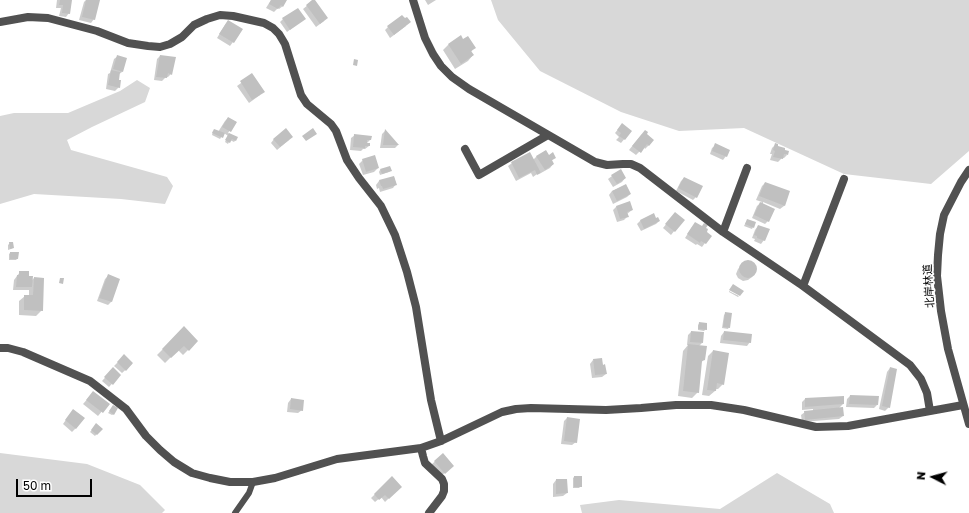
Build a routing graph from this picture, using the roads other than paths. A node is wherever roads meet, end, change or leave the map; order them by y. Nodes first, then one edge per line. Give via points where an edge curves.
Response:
1 (413, 0) edge
2 (0, 22) edge
3 (548, 135) junction
4 (465, 149) dead end
5 (748, 168) dead end
6 (969, 170) edge
7 (844, 179) dead end
8 (723, 232) junction
9 (803, 286) junction
10 (0, 348) edge
11 (967, 404) edge
12 (930, 411) junction
13 (969, 424) edge
14 (441, 441) junction
15 (420, 448) junction
16 (253, 482) junction
17 (235, 513) edge
18 (428, 513) edge

1 - 3 street via 433,54 452,76 469,89
2 - 14 street via 28,17 48,18 97,31 128,43 160,47 182,37 207,19 220,16 233,16 264,23 273,28 285,44 306,104 334,127 347,160 382,206 395,235 416,307 431,400
3 - 4 street via 479,175
3 - 8 street via 595,162 607,165 631,164 640,168
5 - 8 street
6 - 11 street, 北岸林道 via 944,215 937,276 948,349
7 - 9 street
8 - 9 street
9 - 12 street via 910,365 922,379
10 - 16 street via 23,352 90,381 126,409 160,450 192,473 230,482
11 - 12 street
11 - 13 street, 北岸林道
12 - 14 street via 848,426 816,427 711,405 606,410 531,408 502,412
14 - 15 street
15 - 16 street via 337,459 276,478
15 - 18 street via 425,463 444,484 442,496
16 - 17 lane via 249,493

